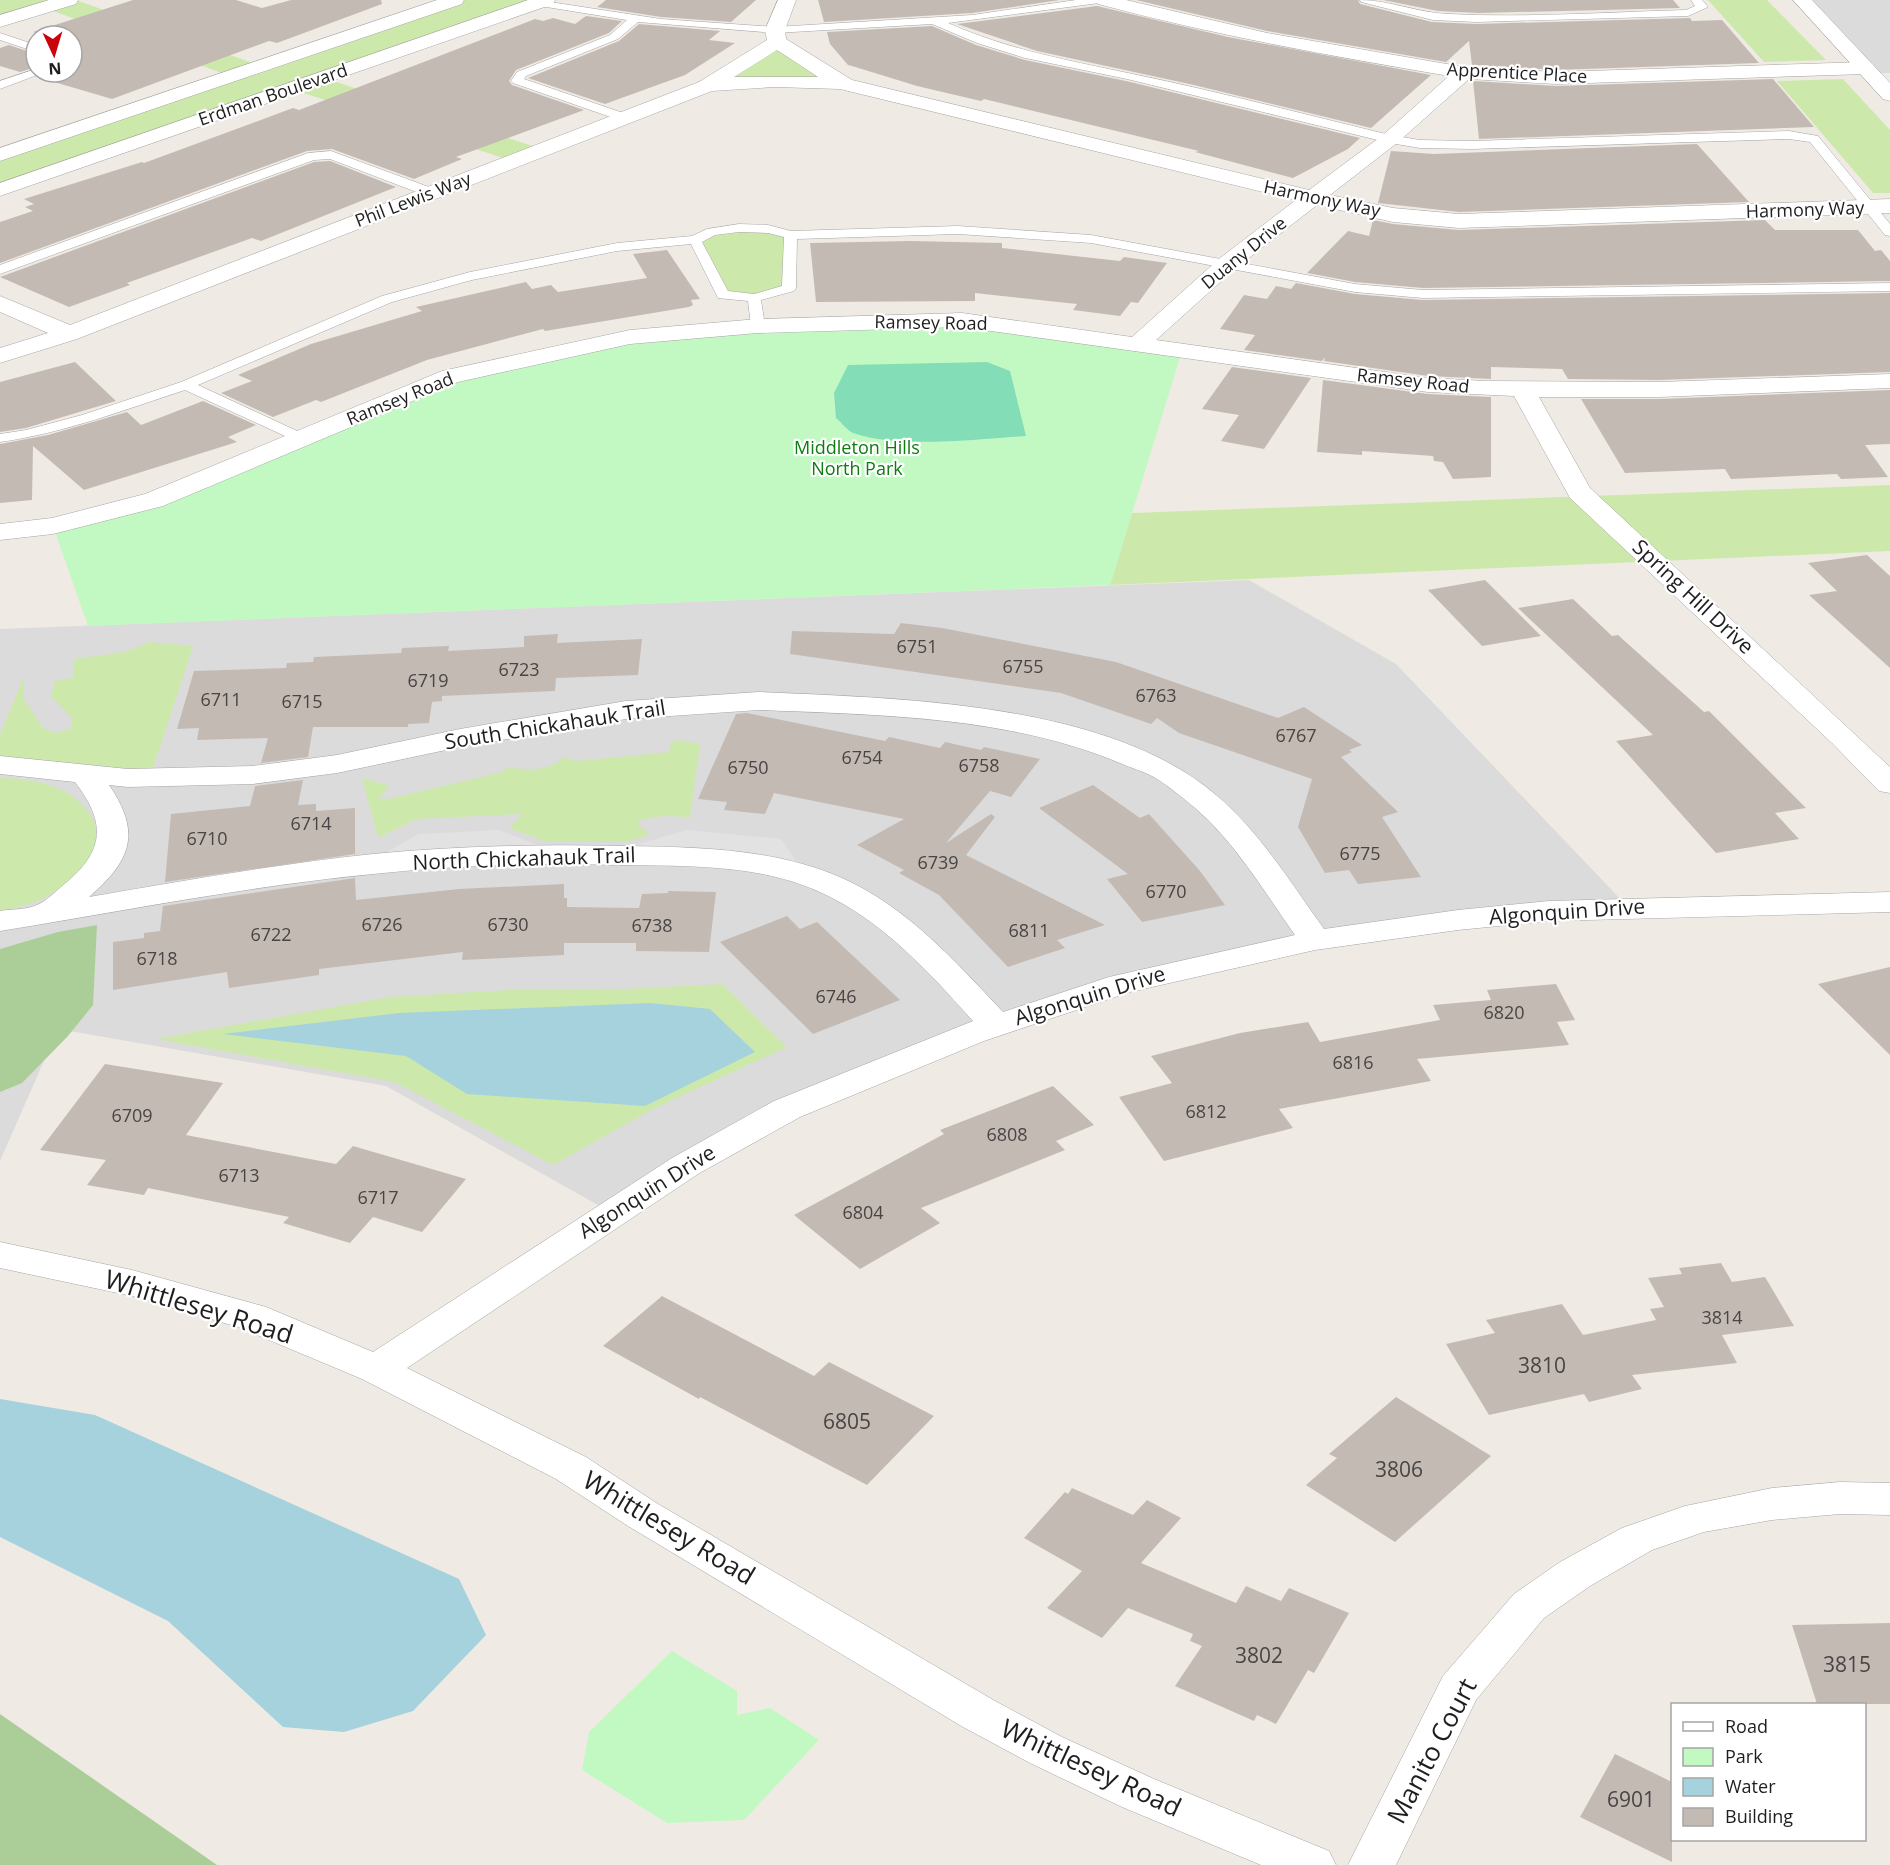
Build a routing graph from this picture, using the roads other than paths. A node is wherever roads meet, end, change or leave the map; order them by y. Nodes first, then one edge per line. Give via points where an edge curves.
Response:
1 (69, 0) edge
2 (455, 0) edge
3 (787, 0) edge
4 (1099, 0) edge
5 (1105, 0) edge
6 (1365, 0) edge
7 (1696, 0) edge
8 (1802, 0) edge
9 (542, 1) edge
10 (636, 18) junction
11 (0, 21) edge
12 (935, 21) junction
13 (0, 36) edge
14 (776, 36) junction
15 (24, 45) edge
16 (1865, 68) junction
17 (1464, 74) junction
18 (24, 77) edge
19 (845, 84) junction
20 (0, 85) edge
21 (706, 86) junction
22 (1890, 95) edge
23 (622, 117) junction
24 (1390, 139) junction
25 (0, 155) edge
26 (0, 190) edge
27 (432, 193) junction
28 (1314, 198) junction
29 (1880, 207) edge
30 (1890, 232) edge
31 (791, 235) junction
32 (694, 240) junction
33 (1228, 263) junction
34 (0, 270) edge
35 (1890, 287) edge
36 (754, 298) junction
37 (0, 303) edge
38 (758, 326) junction
39 (69, 334) junction
40 (1138, 344) junction
41 (0, 356) edge
42 (1890, 381) edge
43 (186, 385) junction
44 (1523, 391) junction
45 (0, 438) edge
46 (303, 439) junction
47 (0, 532) edge
48 (0, 765) edge
49 (85, 774) junction
50 (1890, 784) edge
51 (1890, 902) edge
52 (47, 914) junction
53 (0, 921) edge
54 (1315, 940) junction
55 (996, 1025) junction
56 (0, 1255) edge
57 (376, 1369) junction
58 (1890, 1499) edge
59 (1312, 1865) edge
60 (1371, 1865) edge

1 - 11 street
2 - 25 street, Erdman Boulevard
3 - 14 street
4 - 12 lane
5 - 17 street, Apprentice Place via 1267,39
6 - 7 lane via 1433,17 1476,19 1688,14 1702,7
8 - 16 street
9 - 10 lane
9 - 26 street, Erdman Boulevard
10 - 14 lane
10 - 23 lane via 614,37 521,74 517,81
12 - 14 lane
12 - 24 lane via 1011,50
13 - 15 lane
14 - 19 street, Harmony Way via 816,69
14 - 21 street, Phil Lewis Way
16 - 17 street, Apprentice Place via 1556,78
16 - 22 street
17 - 24 street, Duany Drive
18 - 20 lane
19 - 21 street via 794,80
19 - 28 street, Harmony Way
21 - 23 street, Phil Lewis Way
23 - 27 street, Phil Lewis Way
24 - 28 street, Duany Drive
24 - 29 lane via 1472,145 1789,135 1814,139
27 - 34 lane via 331,155 312,156
27 - 39 street, Phil Lewis Way
28 - 29 street, Harmony Way via 1393,215 1459,221
28 - 33 street, Duany Drive
29 - 30 lane
31 - 32 lane via 739,228 712,232
31 - 33 lane via 958,230 1091,239
31 - 36 lane via 789,288
32 - 36 lane via 723,295
32 - 43 lane via 617,247 449,281 387,299
33 - 35 lane via 1355,288 1423,294
33 - 40 street, Duany Drive
36 - 38 lane
37 - 39 street
38 - 40 street, Ramsey Road via 962,320
38 - 46 street, Ramsey Road via 630,337 451,376
39 - 41 street, Phil Lewis Way
40 - 44 street, Ramsey Road via 1428,384
42 - 44 street, Ramsey Road via 1609,392
43 - 45 lane via 87,418 27,435
43 - 46 lane
44 - 50 street, Spring Hill Drive via 1579,492
46 - 47 street, Ramsey Road via 154,500 52,526
48 - 49 street, South Chickahauk Trail
49 - 52 street via 112,818 113,842 101,867
49 - 54 street, South Chickahauk Trail via 163,779 253,775 344,763 460,738 626,710 759,701 959,714 1060,732 1164,771 1205,801 1241,836
51 - 54 street, Algonquin Drive via 1549,911
52 - 53 street, North Chickahauk Trail
52 - 55 street, North Chickahauk Trail via 374,864 568,854 659,855 741,862 828,884 891,920 920,944
54 - 55 street, Algonquin Drive via 1121,984
55 - 57 street, Algonquin Drive via 786,1109 685,1166
56 - 57 street, Whittlesey Road via 132,1283 252,1317
57 - 59 street, Whittlesey Road via 571,1468 643,1515 1046,1750
58 - 60 street, Manito Court via 1840,1498 1772,1504 1700,1517 1637,1539 1529,1606 1460,1689

